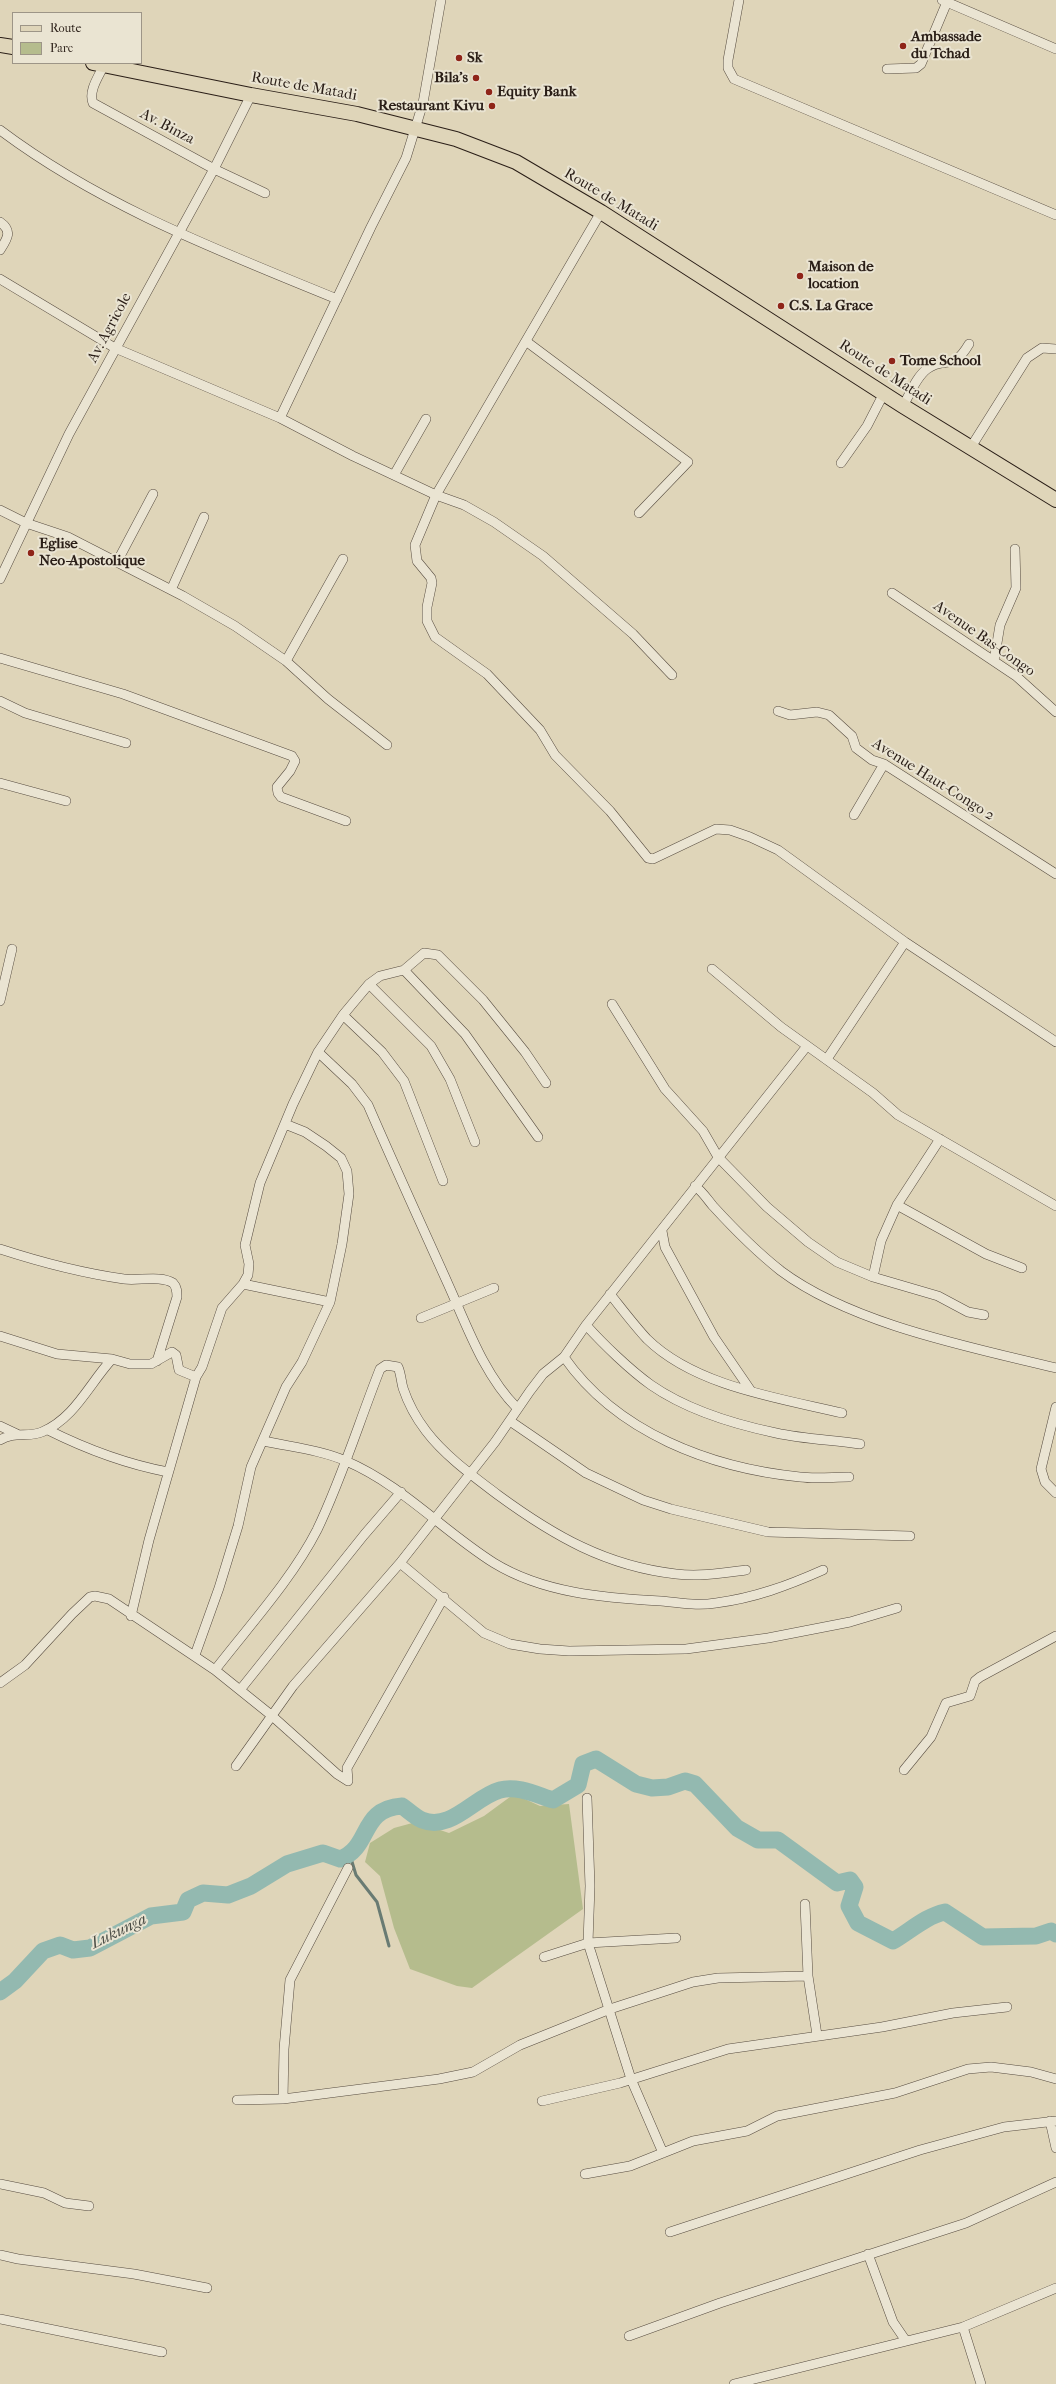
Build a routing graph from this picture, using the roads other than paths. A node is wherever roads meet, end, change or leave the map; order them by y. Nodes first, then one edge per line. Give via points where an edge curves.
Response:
1 (441, 0) edge
2 (739, 0) edge
3 (945, 1) edge
4 (0, 45) edge
5 (12, 47) edge
6 (1056, 49) edge
7 (99, 64) edge
8 (887, 69) dead end
9 (251, 95) junction
10 (416, 128) junction
11 (0, 130) edge
12 (214, 168) junction
13 (265, 193) dead end
14 (601, 212) junction
15 (1056, 215) edge
16 (0, 222) edge
17 (178, 234) junction
18 (0, 250) edge
19 (0, 279) edge
20 (337, 299) junction
21 (527, 342) junction
22 (969, 344) dead end
23 (115, 348) junction
24 (1056, 349) edge
25 (884, 393) junction
26 (903, 406) junction
27 (280, 418) junction
28 (426, 419) dead end
29 (971, 447) junction
30 (842, 463) dead end
31 (394, 475) junction
32 (153, 494) dead end
33 (436, 495) junction
34 (1056, 500) edge
35 (0, 510) edge
36 (639, 513) dead end
37 (204, 517) dead end
38 (26, 524) junction
39 (1015, 549) dead end
40 (343, 559) dead end
41 (117, 562) junction
42 (0, 579) edge
43 (171, 590) junction
44 (892, 593) dead end
45 (0, 658) edge
46 (286, 660) junction
47 (994, 661) junction
48 (672, 675) dead end
49 (0, 701) edge
50 (778, 711) dead end
51 (1056, 712) edge
52 (126, 743) dead end
53 (387, 745) dead end
54 (884, 764) junction
55 (0, 783) edge
56 (66, 801) dead end
57 (854, 815) dead end
58 (346, 821) dead end
59 (1056, 874) edge
60 (905, 942) junction
61 (12, 950) dead end
62 (712, 969) dead end
63 (404, 970) junction
64 (369, 984) junction
65 (0, 1001) edge
66 (612, 1004) dead end
67 (343, 1015) junction
68 (1056, 1042) edge
69 (807, 1046) junction
70 (318, 1052) junction
71 (827, 1059) junction
72 (546, 1083) dead end
73 (285, 1124) junction
74 (538, 1137) dead end
75 (940, 1139) junction
76 (475, 1142) dead end
77 (718, 1157) junction
78 (443, 1181) dead end
79 (695, 1186) junction
80 (897, 1205) junction
81 (1056, 1206) edge
82 (662, 1231) junction
83 (0, 1248) edge
84 (1022, 1268) dead end
85 (873, 1277) junction
86 (244, 1284) junction
87 (494, 1288) dead end
88 (610, 1294) junction
89 (330, 1302) junction
90 (456, 1302) junction
91 (984, 1315) dead end
92 (421, 1318) dead end
93 (586, 1325) junction
94 (0, 1336) edge
95 (564, 1357) junction
96 (112, 1359) junction
97 (157, 1361) junction
98 (1056, 1368) edge
99 (196, 1377) junction
100 (751, 1391) junction
101 (1056, 1407) edge
102 (517, 1408) junction
103 (842, 1413) dead end
104 (510, 1421) junction
105 (0, 1426) edge
106 (48, 1430) junction
107 (17, 1434) junction
108 (0, 1440) edge
109 (264, 1441) junction
110 (860, 1444) dead end
111 (347, 1461) junction
112 (168, 1472) junction
113 (470, 1474) junction
114 (849, 1477) dead end
115 (401, 1492) junction
116 (1056, 1493) edge
117 (435, 1518) junction
118 (910, 1536) dead end
119 (400, 1563) junction
120 (746, 1570) dead end
121 (823, 1570) dead end
122 (444, 1597) junction
123 (897, 1608) dead end
124 (131, 1616) junction
125 (1056, 1636) edge
126 (194, 1654) junction
127 (215, 1670) junction
128 (0, 1683) edge
129 (240, 1690) junction
130 (271, 1715) junction
131 (236, 1766) dead end
132 (904, 1770) dead end
133 (587, 1798) dead end
134 (348, 1868) dead end
135 (805, 1904) dead end
136 (676, 1938) dead end
137 (588, 1943) junction
138 (544, 1957) dead end
139 (808, 1976) junction
140 (1007, 2007) dead end
141 (610, 2009) junction
142 (817, 2035) junction
143 (631, 2079) junction
144 (1056, 2079) edge
145 (283, 2099) junction
146 (237, 2100) dead end
147 (542, 2100) dead end
148 (1053, 2121) edge
149 (1056, 2148) edge
150 (663, 2153) junction
151 (585, 2174) dead end
152 (1056, 2182) edge
153 (0, 2184) edge
154 (89, 2206) dead end
155 (670, 2232) dead end
156 (868, 2254) junction
157 (0, 2255) edge
158 (207, 2288) dead end
159 (1056, 2288) edge
160 (0, 2319) edge
161 (963, 2327) junction
162 (629, 2336) dead end
163 (906, 2341) junction
164 (162, 2352) dead end
165 (734, 2384) edge
166 (982, 2384) edge

1 - 10 street
2 - 15 street via 728,60 730,74 734,79
3 - 6 street
3 - 8 street via 921,64 916,68
4 - 5 main road
7 - 9 main road, Route de Matadi
7 - 12 street, Av. Binza via 90,97 93,103
9 - 10 main road, Route de Matadi via 357,114
9 - 12 street, Av. Agricole
10 - 14 main road, Route de Matadi via 456,139 516,162
10 - 20 street via 406,158
11 - 17 street via 62,171
12 - 13 street, Av. Binza
12 - 17 street, Av. Agricole
14 - 21 street
14 - 25 main road, Route de Matadi
16 - 18 street via 8,231
17 - 20 street
17 - 23 street, Av. Agricole
19 - 23 street
20 - 27 street
21 - 33 street
21 - 36 street via 688,462
22 - 26 street via 962,356 951,363 938,364 926,370
23 - 27 street
23 - 38 street, Av. Agricole via 69,434
24 - 29 street via 1042,348 1026,358
25 - 26 main road, Route de Matadi
25 - 30 street via 867,426
26 - 29 main road, Route de Matadi
27 - 31 street
28 - 31 street
29 - 34 main road, Route de Matadi
31 - 33 street
32 - 41 street
33 - 48 street via 464,505 494,522 543,556 633,634
33 - 60 street via 415,546 417,561 432,583 427,607 429,630 487,674 540,730 555,755 610,811 648,858 660,856 708,831 730,830 778,850
35 - 38 street
37 - 43 street
38 - 41 street via 68,537
38 - 42 street, Av. Agricole
39 - 47 street via 1016,588 1000,624
40 - 46 street
41 - 43 street
43 - 46 street via 235,626
44 - 47 street, Avenue Bas-Congo
45 - 58 street via 123,694 292,756 295,760 277,788 278,793 282,797
46 - 53 street via 328,699
47 - 51 street, Avenue Bas-Congo via 1016,676
49 - 52 street via 25,713
50 - 54 street, Avenue Haut-Congo 2 via 790,715 817,712 829,716 852,736 856,748 872,760
54 - 57 street
54 - 59 street, Avenue Haut-Congo 2
55 - 56 street
60 - 68 street
60 - 71 street
61 - 65 street
62 - 69 street
63 - 64 street via 380,976
63 - 72 street via 424,953 438,955 484,1000 526,1052
63 - 74 street via 465,1034
64 - 67 street
64 - 76 street via 431,1046 450,1080
66 - 77 street via 665,1089 704,1131
67 - 70 street
67 - 78 street via 382,1052 404,1081
69 - 71 street
69 - 77 street
70 - 73 street
70 - 90 street via 352,1084 368,1105
71 - 75 street via 898,1115
73 - 86 street via 260,1183 245,1244 249,1264
73 - 89 street via 305,1132 326,1146 341,1158 347,1171 349,1194
75 - 80 street
75 - 81 street
77 - 79 street
77 - 85 street via 767,1207 808,1242 837,1262
79 - 82 street
79 - 98 street via 762,1255 813,1292 845,1307 904,1327 976,1349
80 - 84 street via 986,1254
80 - 85 street via 881,1241
82 - 88 street
82 - 100 street via 665,1247 714,1337
83 - 97 street via 86,1272 126,1279 164,1280 173,1284 177,1290 177,1297
85 - 91 street via 938,1296 968,1312
86 - 89 street
86 - 99 street via 222,1308
87 - 90 street
88 - 93 street
88 - 100 street via 648,1339 664,1353 691,1370
89 - 109 street via 302,1362 286,1387
90 - 92 street
90 - 102 street via 492,1375 504,1395
93 - 95 street
93 - 110 street via 601,1342 650,1385 687,1405 737,1423 777,1433
94 - 96 street via 57,1354
95 - 102 street via 543,1374
95 - 114 street via 580,1379 618,1413 667,1442 737,1466 773,1473 801,1477
96 - 97 street via 144,1365
96 - 106 street via 96,1377 74,1410
97 - 99 street via 172,1352 176,1355 179,1370
99 - 112 street
100 - 103 street
101 - 116 street via 1041,1469 1045,1482
102 - 104 street
104 - 113 street
104 - 118 street via 586,1473 657,1505 768,1532
105 - 107 street
106 - 107 street via 38,1434
106 - 112 street via 74,1443 135,1466
107 - 108 street
109 - 111 street
109 - 126 street via 251,1467 238,1526 219,1588
111 - 113 street via 380,1368 392,1365 398,1367 403,1387 426,1431
111 - 115 street
111 - 127 street via 316,1531 294,1567
112 - 124 street
113 - 117 street
113 - 120 street via 550,1532 616,1562 677,1574 700,1575
115 - 117 street
115 - 129 street
117 - 119 street
117 - 121 street via 493,1562 513,1573 566,1591 645,1600 714,1604 779,1589
119 - 122 street
119 - 130 street
122 - 123 street via 484,1633 510,1644 569,1651 686,1649 768,1638 850,1622
122 - 130 street via 347,1768 348,1781
124 - 126 street
124 - 128 street via 109,1599 100,1596 90,1598 25,1665
125 - 132 street via 980,1677 975,1681 970,1696 946,1704 931,1737
126 - 127 street
127 - 129 street
129 - 130 street
130 - 131 street
133 - 137 street via 590,1886
134 - 145 street via 290,1980 284,2042
135 - 139 street
136 - 137 street
137 - 138 street
137 - 141 street
139 - 141 street via 711,1979 692,1982
139 - 142 street
140 - 142 street
141 - 143 street
141 - 145 street via 520,2046 473,2072 439,2079
142 - 143 street via 770,2045 728,2049
143 - 147 street via 579,2094
143 - 150 street
144 - 150 street via 1031,2072 991,2067 968,2069 895,2093 777,2116 747,2131 693,2141
145 - 146 street
148 - 149 street
148 - 155 street via 1004,2127 920,2150
150 - 151 street via 630,2166
152 - 156 street via 966,2223
153 - 154 street
156 - 162 street via 720,2302
156 - 163 street via 893,2322
157 - 158 street via 18,2260 134,2274
159 - 161 street
160 - 164 street
161 - 163 street
161 - 166 street
163 - 165 street

